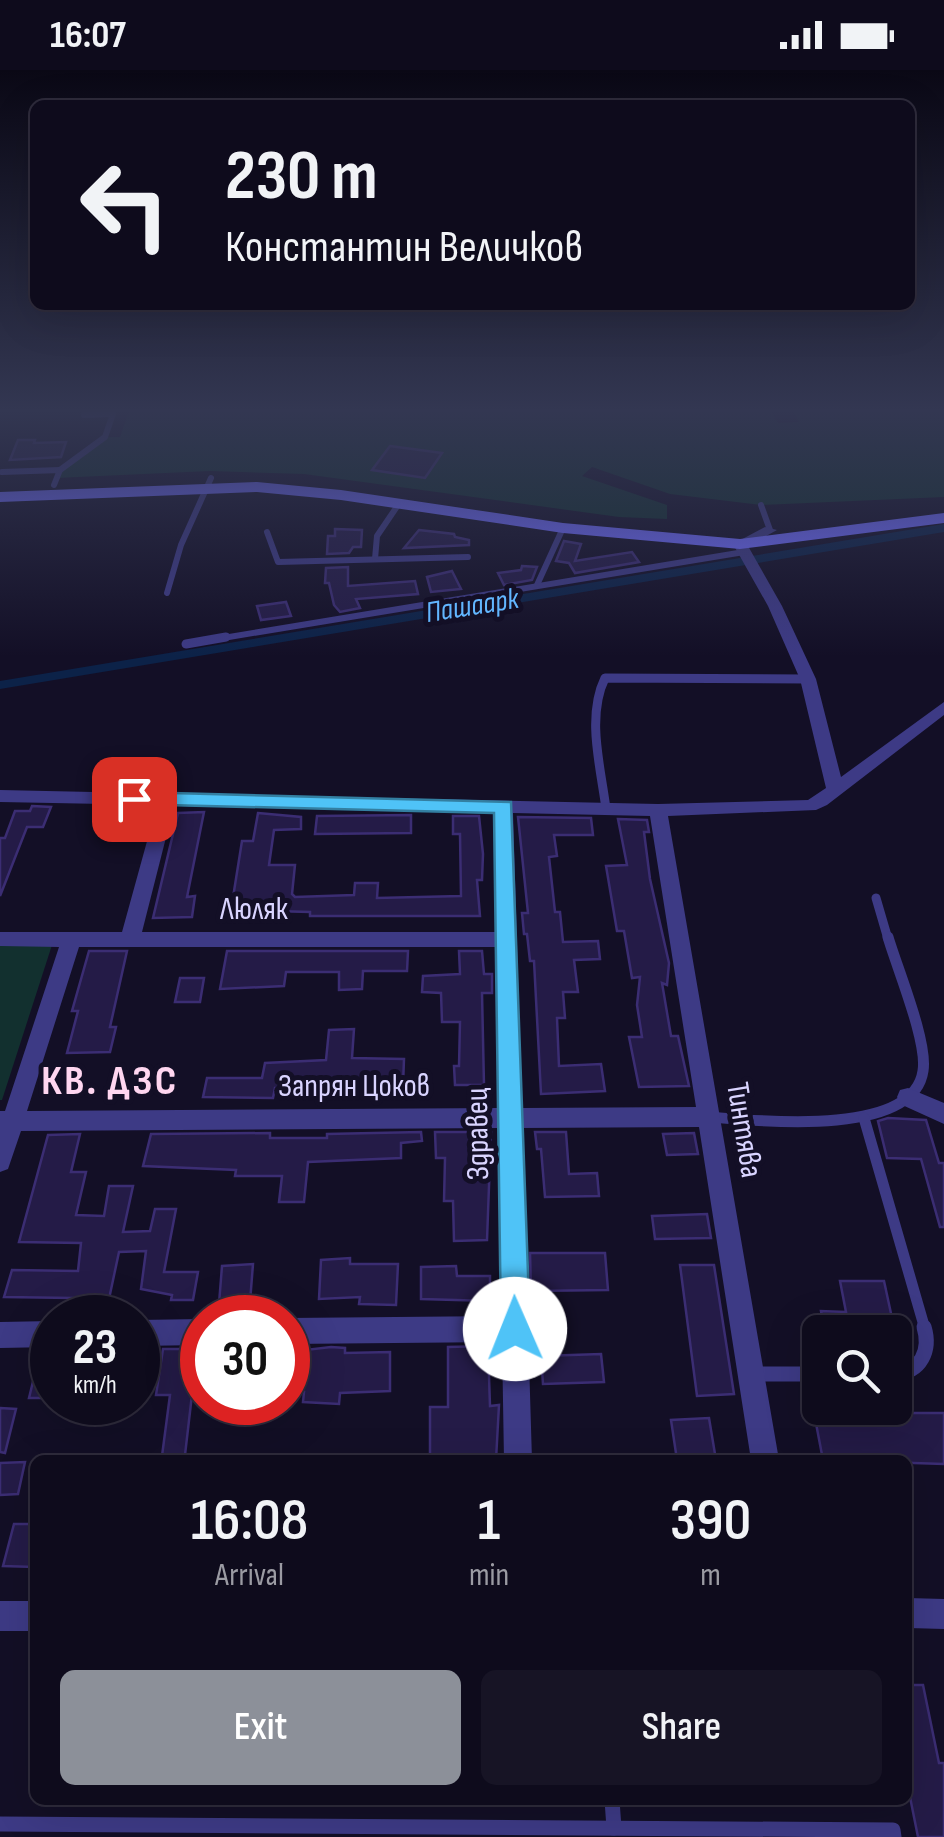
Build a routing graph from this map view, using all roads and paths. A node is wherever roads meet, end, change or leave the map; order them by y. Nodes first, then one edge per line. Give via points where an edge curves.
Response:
1 (68, 491) edge
2 (205, 491) edge
3 (312, 491) edge
4 (0, 496) edge
5 (401, 500) junction
6 (761, 505) dead end
7 (944, 508) edge
8 (944, 518) edge
9 (563, 528) junction
10 (770, 530) junction
11 (267, 532) dead end
12 (746, 555) junction
13 (468, 557) dead end
14 (375, 560) junction
15 (537, 585) junction
16 (167, 592) dead end
17 (186, 644) dead end
18 (808, 678) junction
19 (944, 707) edge
20 (835, 789) junction
21 (0, 796) edge
22 (167, 800) junction
23 (504, 807) junction
24 (606, 809) junction
25 (658, 810) junction
26 (876, 898) dead end
27 (0, 939) edge
28 (70, 939) junction
29 (130, 939) junction
30 (507, 940) junction
31 (908, 1098) junction
32 (944, 1114) edge
33 (709, 1117) junction
34 (510, 1118) junction
35 (864, 1118) junction
36 (7, 1121) edge
37 (0, 1162) edge
38 (515, 1329) junction
39 (310, 1331) edge
40 (0, 1334) edge
41 (30, 1334) edge
42 (912, 1369) edge
43 (751, 1374) junction
44 (802, 1374) edge
45 (518, 1455) edge
46 (764, 1455) edge
47 (912, 1613) edge
48 (944, 1614) edge
49 (612, 1805) edge
50 (0, 1824) edge
51 (614, 1828) junction
52 (894, 1837) edge

1 - 4 street
2 - 16 lane
3 - 5 street
5 - 9 street
5 - 10 street via 644,528
5 - 14 lane via 377,536
6 - 10 lane
7 - 10 street
8 - 12 street
9 - 12 street
9 - 15 lane
10 - 12 street
11 - 14 lane via 278,562
12 - 15 lane
12 - 18 street
13 - 14 lane
15 - 17 lane
18 - 20 street
18 - 24 lane via 605,678 597,708
19 - 20 street
20 - 25 street via 810,806
21 - 22 street
22 - 23 street
22 - 29 street
23 - 24 street
23 - 30 street, Здравец
24 - 25 street
25 - 33 street, Тинтява
26 - 31 lane via 923,1053 922,1078
27 - 28 street, Люляк
28 - 29 street, Люляк
28 - 36 street
29 - 30 street, Люляк
30 - 34 street, Здравец
31 - 32 street
31 - 35 lane
33 - 34 street, Запрян Цоков
33 - 35 lane via 786,1124
33 - 43 street, Тинтява
34 - 36 street, Запрян Цоков
34 - 38 street, Здравец
35 - 42 lane via 928,1339
36 - 37 street
38 - 39 street
38 - 45 street, Здравец
40 - 41 street
43 - 44 lane
43 - 46 street, Тинтява
47 - 48 street
49 - 51 lane
50 - 51 lane
51 - 52 lane via 893,1830

